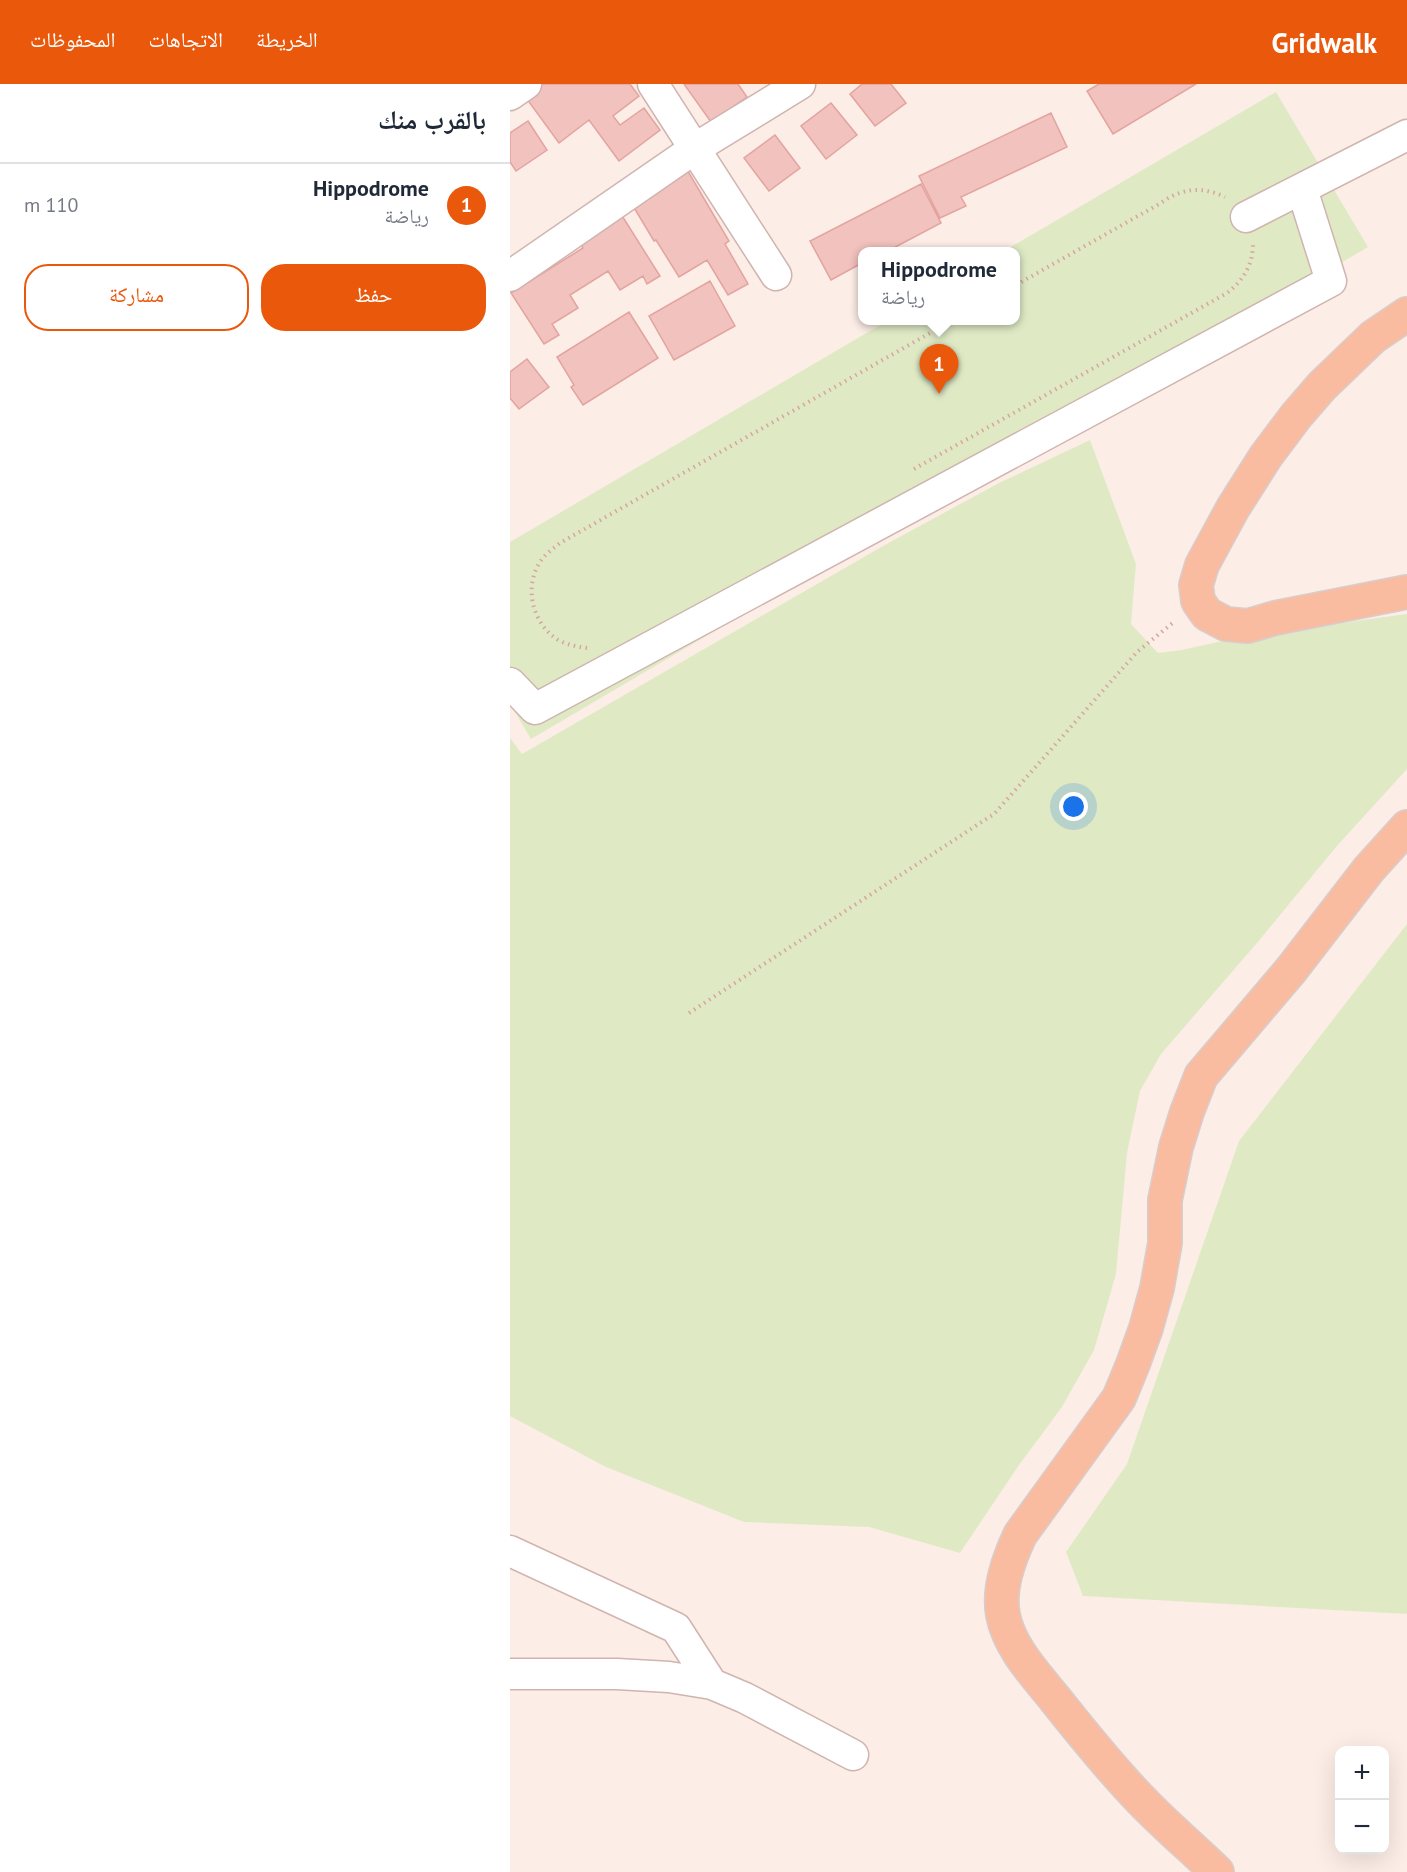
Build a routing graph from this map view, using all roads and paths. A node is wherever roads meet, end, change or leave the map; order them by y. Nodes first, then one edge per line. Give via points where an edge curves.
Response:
1 (526, 84) edge
2 (653, 84) edge
3 (800, 84) edge
4 (510, 95) edge
5 (1407, 135) edge
6 (694, 148) junction
7 (1302, 189) junction
8 (1246, 217) junction
9 (776, 275) dead end
10 (510, 276) edge
11 (1020, 283) edge
12 (1407, 314) edge
13 (946, 325) edge
14 (905, 475) dead end
15 (1407, 592) edge
16 (1198, 601) junction
17 (595, 647) dead end
18 (510, 682) edge
19 (1407, 827) edge
20 (689, 1013) dead end
21 (510, 1551) edge
22 (510, 1674) edge
23 (712, 1684) junction
24 (853, 1755) dead end
25 (1217, 1872) edge

1 - 4 street
2 - 6 street
3 - 6 street
5 - 7 street
6 - 9 street
6 - 10 street
7 - 8 street
7 - 18 street via 1331,281 535,709
8 - 11 path via 1239,207 1219,194 1194,189 1182,192
8 - 14 path via 1253,253 1244,276 1227,293
12 - 16 main road via 1373,337 1322,386 1266,456 1202,565 1196,585
13 - 17 path via 549,552 539,563 532,584 538,620 559,640 573,646
15 - 16 main road via 1248,626 1226,624 1207,614
16 - 20 path via 1137,652 994,814
19 - 25 main road via 1202,1076 1176,1148 1165,1200 1165,1243 1134,1364 1119,1398 1020,1535 1008,1561 1003,1587 1002,1613 1010,1638 1038,1678 1141,1800
21 - 23 street via 676,1628
22 - 23 street via 617,1674
23 - 24 street

